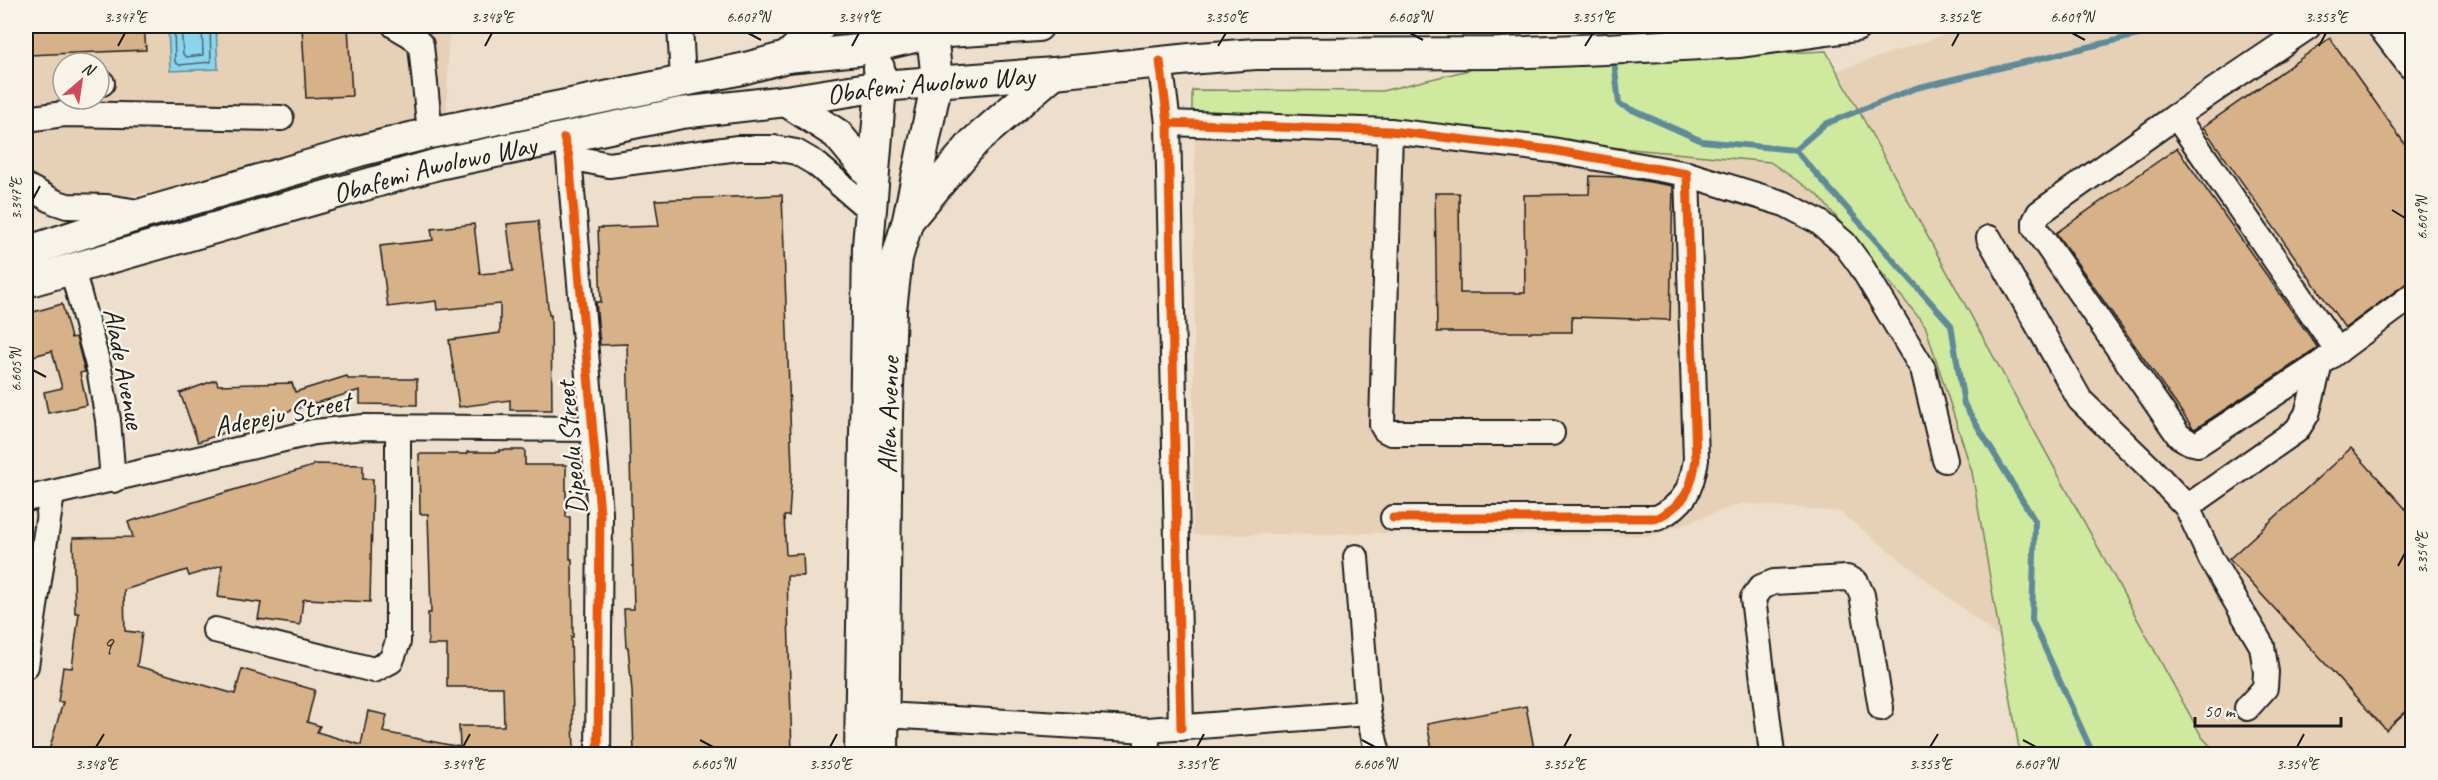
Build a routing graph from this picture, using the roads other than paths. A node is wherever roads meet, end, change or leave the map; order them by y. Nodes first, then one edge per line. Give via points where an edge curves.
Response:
1 (395, 26) edge
2 (680, 26) edge
3 (820, 26) edge
4 (1038, 26) edge
5 (1856, 26) edge
6 (2383, 26) edge
7 (2308, 27) edge
8 (931, 29) edge
9 (877, 36) edge
10 (787, 57) junction
11 (1160, 62) junction
12 (2412, 64) edge
13 (1054, 73) junction
14 (683, 80) junction
15 (937, 81) junction
16 (881, 86) junction
17 (786, 101) junction
18 (111, 107) edge
19 (51, 109) edge
20 (2176, 116) junction
21 (280, 118) dead end
22 (26, 119) edge
23 (1168, 123) junction
24 (1390, 131) junction
25 (430, 133) junction
26 (567, 148) junction
27 (1687, 174) junction
28 (873, 177) junction
29 (26, 186) edge
30 (870, 210) junction
31 (145, 213) junction
32 (908, 220) junction
33 (1989, 238) dead end
34 (26, 252) edge
35 (72, 269) junction
36 (26, 282) edge
37 (2412, 296) edge
38 (2329, 357) junction
39 (398, 428) junction
40 (591, 429) junction
41 (1552, 434) dead end
42 (1945, 460) dead end
43 (112, 480) junction
44 (52, 494) junction
45 (26, 500) edge
46 (2187, 507) junction
47 (1393, 518) dead end
48 (1356, 557) dead end
49 (215, 630) dead end
50 (26, 666) edge
51 (1881, 708) dead end
52 (2247, 708) dead end
53 (1368, 713) junction
54 (884, 715) junction
55 (1181, 728) junction
56 (1148, 730) junction
57 (598, 754) edge
58 (860, 754) edge
59 (883, 754) edge
60 (1146, 754) edge
61 (1378, 754) edge
62 (1772, 754) edge

1 - 25 street via 421,45
2 - 14 street
3 - 10 main road
4 - 8 main road, Obafemi Awolowo Way
5 - 11 main road, Obafemi Awolowo Way via 1740,42 1501,53 1256,54
6 - 12 main road
7 - 20 street
8 - 9 main road, Obafemi Awolowo Way
8 - 15 main road, Allen Avenue
9 - 10 main road, Obafemi Awolowo Way via 859,50
9 - 16 main road, Allen Avenue
10 - 14 main road, Obafemi Awolowo Way
11 - 13 main road, Obafemi Awolowo Way
11 - 23 street
13 - 15 main road, Obafemi Awolowo Way
13 - 32 main road via 974,142
14 - 25 main road, Obafemi Awolowo Way
15 - 16 main road, Obafemi Awolowo Way
15 - 32 main road, Allen Avenue
16 - 17 main road, Obafemi Awolowo Way
16 - 28 main road, Allen Avenue
17 - 26 main road, Obafemi Awolowo Way via 681,113
17 - 28 main road via 837,134
18 - 21 street
19 - 22 street
20 - 38 street
20 - 38 street via 2039,213 2035,228 2179,436 2189,442 2198,444
23 - 24 street
23 - 55 street
24 - 27 street via 1552,150
24 - 41 street via 1382,426 1391,433
25 - 31 main road, Obafemi Awolowo Way
26 - 30 street via 609,165 738,148 796,152 815,163
26 - 35 main road, Obafemi Awolowo Way via 438,164
26 - 40 street, Dipeolu Street
27 - 42 street via 1785,204 1819,222 1844,243 1923,369
27 - 47 street via 1696,460 1685,497 1657,518
28 - 30 main road, Allen Avenue
29 - 31 street via 67,206
30 - 58 main road, Allen Avenue
31 - 34 main road, Obafemi Awolowo Way
32 - 54 main road, Allen Avenue via 897,258 891,310
33 - 46 street via 2080,400
35 - 36 main road, Obafemi Awolowo Way
35 - 43 street, Alade Avenue via 99,369 108,420
37 - 38 street
38 - 46 street via 2297,430
39 - 40 street, Adepeju Street
39 - 43 street, Adepeju Street via 314,432
39 - 49 street via 398,642 391,661 374,670
40 - 57 street, Dipeolu Street via 600,513
43 - 44 street, Adepeju Street
44 - 45 street, Adepeju Street
44 - 50 street
46 - 52 street via 2211,559 2262,646 2265,688
48 - 53 street
51 - 62 street via 1862,595 1856,582 1847,578 1774,582 1761,587 1753,598
53 - 55 street
53 - 61 street
54 - 56 street
54 - 59 main road, Allen Avenue
55 - 56 street
56 - 60 street

